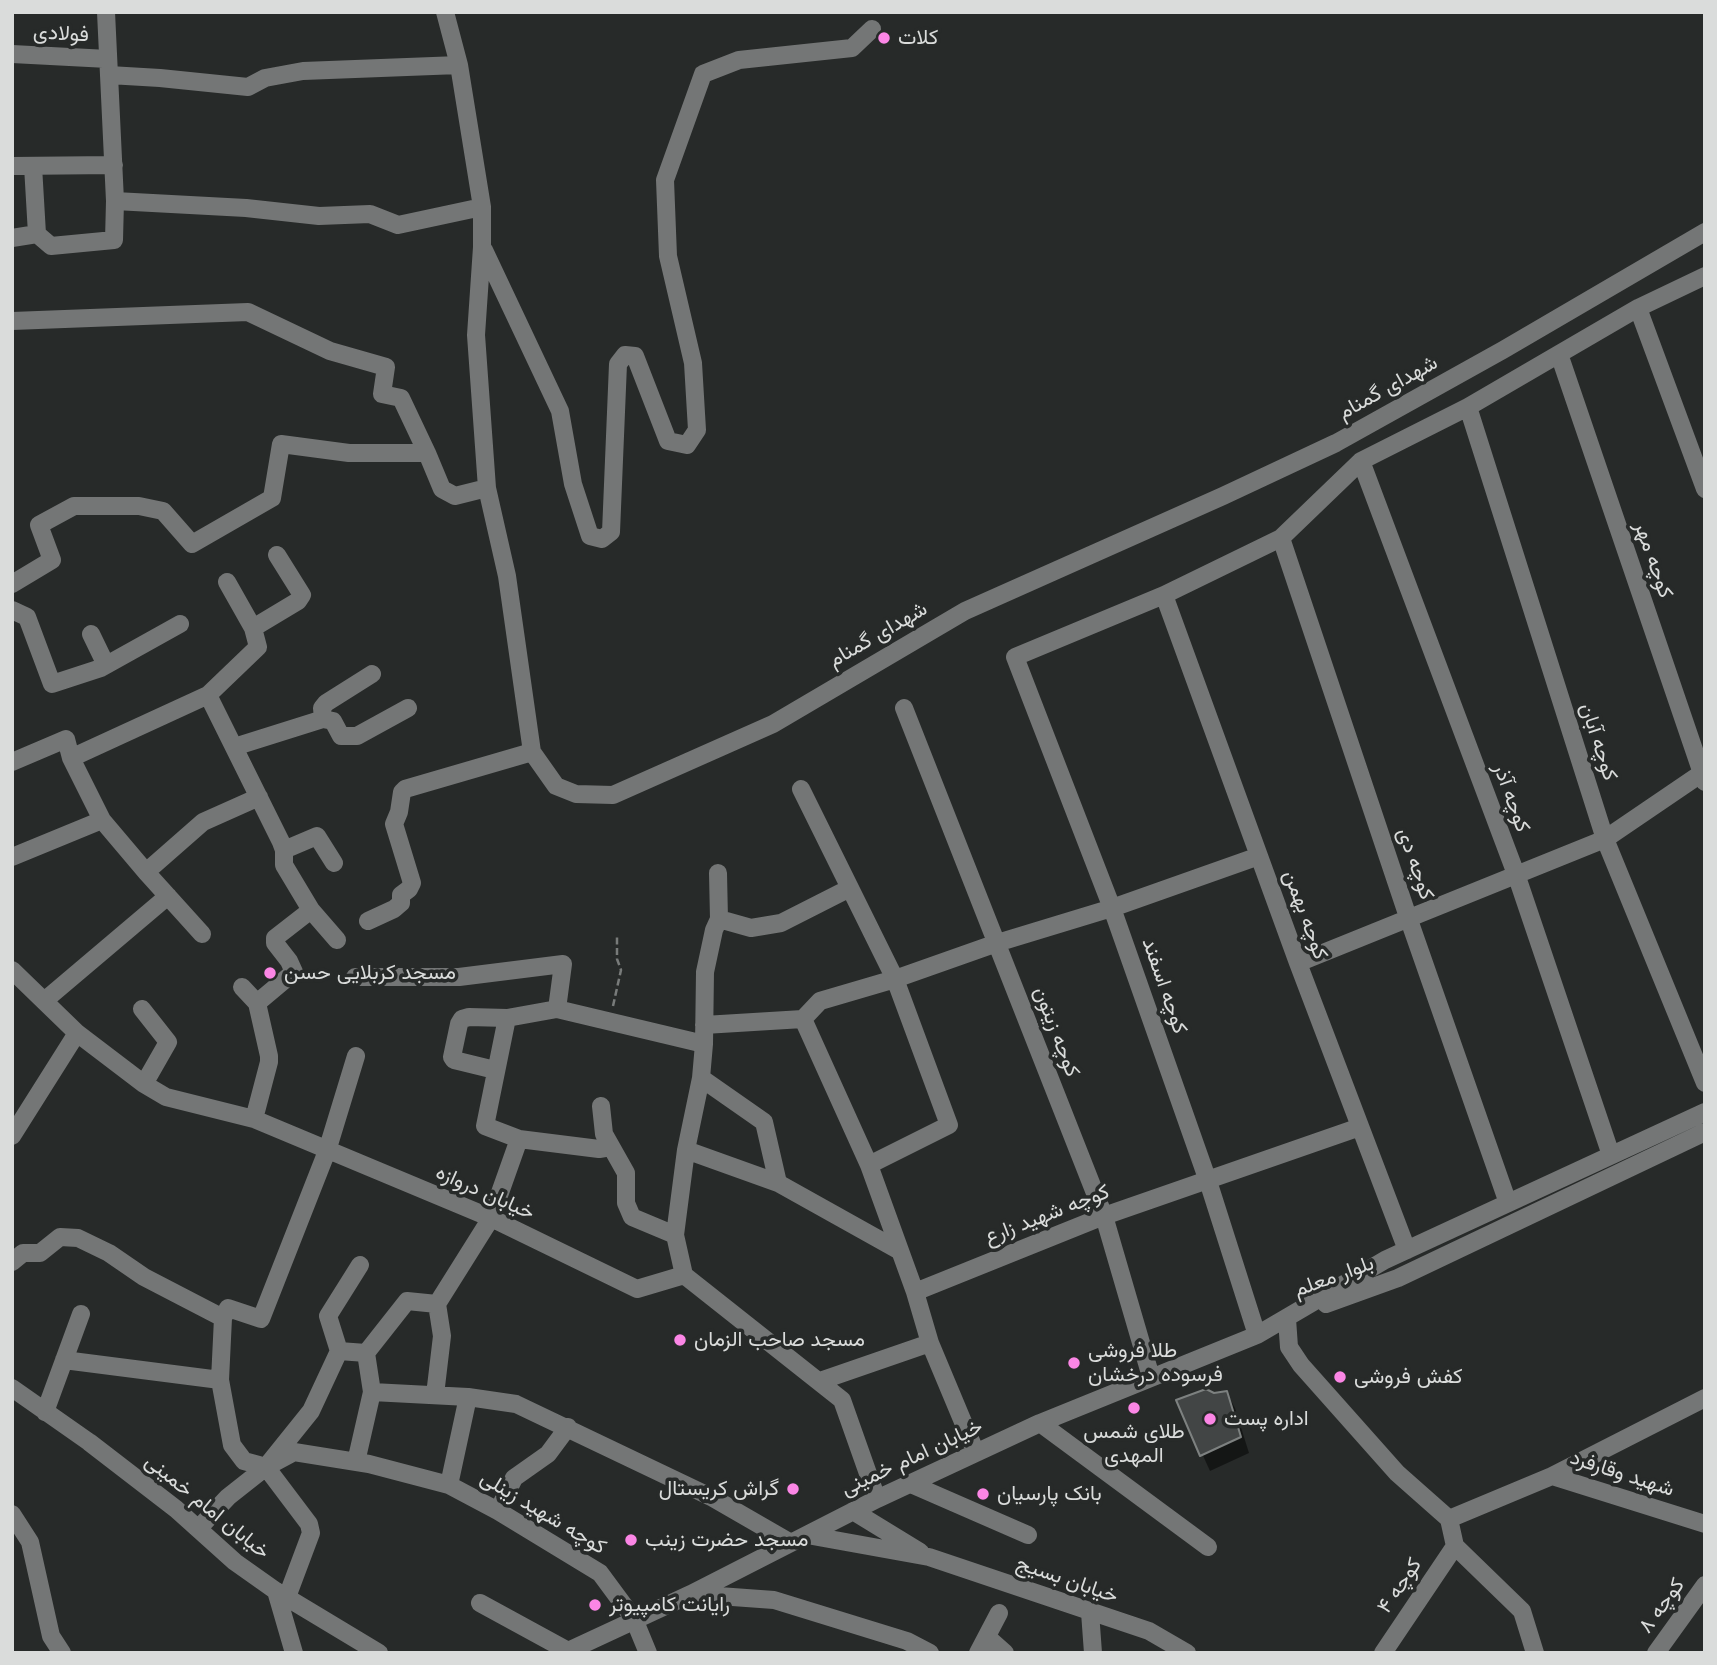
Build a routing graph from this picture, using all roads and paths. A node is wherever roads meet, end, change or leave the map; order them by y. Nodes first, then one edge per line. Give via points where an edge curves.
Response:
1 (106, 12) edge
2 (445, 12) edge
3 (872, 29) dead end
4 (12, 54) edge
5 (459, 65) junction
6 (108, 67) junction
7 (114, 165) junction
8 (12, 166) edge
9 (33, 166) junction
10 (115, 201) junction
11 (482, 207) junction
12 (1705, 232) edge
13 (37, 234) junction
14 (12, 238) edge
15 (482, 247) junction
16 (1705, 276) edge
17 (1637, 308) junction
18 (12, 321) edge
19 (1559, 354) junction
20 (1468, 407) junction
21 (427, 453) junction
22 (1361, 461) junction
23 (488, 488) junction
24 (1705, 489) edge
25 (1281, 538) junction
26 (277, 555) dead end
27 (227, 582) dead end
28 (12, 584) edge
29 (1164, 595) junction
30 (12, 610) edge
31 (180, 624) dead end
32 (253, 628) junction
33 (91, 634) dead end
34 (106, 665) junction
35 (372, 674) dead end
36 (208, 695) junction
37 (408, 708) dead end
38 (904, 709) dead end
39 (323, 719) junction
40 (234, 747) junction
41 (532, 752) junction
42 (71, 758) junction
43 (12, 762) edge
44 (1704, 775) edge
45 (801, 789) dead end
46 (259, 797) junction
47 (103, 820) junction
48 (1605, 839) junction
49 (284, 850) junction
50 (1259, 856) junction
51 (12, 857) edge
52 (334, 863) dead end
53 (146, 872) junction
54 (718, 873) dead end
55 (1516, 874) junction
56 (850, 888) junction
57 (168, 896) junction
58 (1112, 908) junction
59 (310, 910) junction
60 (1408, 917) junction
61 (719, 919) junction
62 (368, 921) dead end
63 (202, 934) dead end
64 (617, 935) dead end
65 (337, 940) dead end
66 (997, 943) junction
67 (1298, 962) junction
68 (12, 970) edge
69 (355, 977) dead end
70 (895, 979) junction
71 (242, 986) dead end
72 (44, 1001) junction
73 (257, 1003) junction
74 (142, 1009) dead end
75 (556, 1009) junction
76 (507, 1018) junction
77 (803, 1019) junction
78 (609, 1023) junction
79 (704, 1025) junction
80 (77, 1033) junction
81 (704, 1044) junction
82 (355, 1056) dead end
83 (495, 1070) junction
84 (701, 1077) junction
85 (1705, 1083) edge
86 (145, 1084) junction
87 (601, 1106) dead end
88 (1705, 1112) edge
89 (254, 1119) junction
90 (1360, 1127) junction
91 (1705, 1132) edge
92 (12, 1136) edge
93 (519, 1139) junction
94 (609, 1143) junction
95 (686, 1150) junction
96 (327, 1151) junction
97 (1611, 1155) junction
98 (869, 1166) junction
99 (1208, 1181) junction
100 (778, 1182) junction
101 (1508, 1203) junction
102 (1104, 1216) junction
103 (491, 1218) junction
104 (675, 1235) junction
105 (898, 1250) junction
106 (1407, 1250) junction
107 (12, 1262) edge
108 (360, 1265) dead end
109 (684, 1275) junction
110 (915, 1293) junction
111 (437, 1304) junction
112 (81, 1314) dead end
113 (223, 1318) junction
114 (1287, 1319) junction
115 (1257, 1335) junction
116 (930, 1343) junction
117 (339, 1351) junction
118 (366, 1353) junction
119 (64, 1360) junction
120 (1151, 1377) junction
121 (220, 1380) junction
122 (820, 1381) junction
123 (12, 1388) edge
124 (372, 1392) junction
125 (435, 1395) junction
126 (468, 1397) junction
127 (1705, 1398) edge
128 (45, 1412) junction
129 (1040, 1423) junction
130 (568, 1427) junction
131 (976, 1453) junction
132 (355, 1462) junction
133 (266, 1467) junction
134 (1552, 1476) junction
135 (911, 1484) junction
136 (449, 1485) junction
137 (877, 1499) junction
138 (498, 1511) junction
139 (853, 1511) junction
140 (12, 1514) edge
141 (1449, 1520) junction
142 (1705, 1524) edge
143 (198, 1529) junction
144 (1028, 1535) dead end
145 (799, 1539) junction
146 (1208, 1546) dead end
147 (1455, 1546) junction
148 (929, 1557) junction
149 (1705, 1585) edge
150 (281, 1594) junction
151 (691, 1594) junction
152 (480, 1603) dead end
153 (1090, 1612) junction
154 (999, 1613) dead end
155 (634, 1619) junction
156 (983, 1645) edge
157 (566, 1652) edge
158 (62, 1653) edge
159 (293, 1653) edge
160 (379, 1653) edge
161 (648, 1653) edge
162 (930, 1653) edge
163 (1005, 1653) edge
164 (1093, 1653) edge
165 (1187, 1653) edge
166 (1383, 1653) edge
167 (1535, 1653) edge
168 (1656, 1653) edge

1 - 6 street
2 - 5 street, شهدای گمنام
3 - 15 street via 852,48 738,60 704,74 665,180 668,256 693,363 697,430 687,445 668,441 635,356 625,355 618,364 611,531 602,539 590,536 573,484 560,411
4 - 6 street, فولادی
5 - 6 street, فولادی via 303,71 265,78 248,87 160,78
5 - 11 street, شهدای گمنام
6 - 7 street
7 - 9 street
7 - 10 street
8 - 9 street
9 - 13 street
10 - 11 street via 319,216 370,214 397,225
10 - 13 street via 114,240 51,246
11 - 15 street, شهدای گمنام
12 - 41 street, شهدای گمنام via 1336,443 965,611 773,724 613,795 576,794 556,786
13 - 14 street
15 - 23 street, شهدای گمنام via 475,335
16 - 17 street
17 - 19 street
17 - 24 street
18 - 21 street via 248,312 330,351 386,367 382,394 401,398
19 - 20 street
19 - 44 street, کوچه مهر
20 - 22 street
20 - 48 street, کوچه آبان
21 - 23 street via 442,489 455,496
21 - 28 street via 349,453 281,444 272,498 192,544 163,511 139,506 74,506 39,525 52,560
22 - 25 street
22 - 55 street, کوچه آذر
23 - 41 street, شهدای گمنام via 507,576
25 - 29 street
25 - 60 street, کوچه دی
26 - 32 street via 302,596
27 - 32 street
29 - 50 street, کوچه بهمن
29 - 58 street, کوچه اسفند via 1015,657
30 - 34 street via 27,617 51,684
31 - 34 street
32 - 36 street via 258,647
33 - 34 street
35 - 39 street via 326,704
36 - 40 street
36 - 42 street
37 - 39 street via 357,736 341,736 333,720
38 - 66 street, کوچه زیتون
39 - 40 street
40 - 46 street
41 - 62 street via 402,792 394,824 412,883 401,895 401,903
42 - 43 street via 66,739
42 - 47 street
44 - 48 street
45 - 56 street
46 - 49 street
46 - 53 street via 203,822
47 - 51 street
47 - 53 street
48 - 55 street
48 - 85 street, کوچه آبان
49 - 52 street via 317,835
49 - 59 street via 284,865
50 - 58 street
50 - 67 street, کوچه بهمن
53 - 57 street
54 - 61 street
55 - 60 street
55 - 97 street, کوچه آذر
56 - 61 street via 780,923 751,928
56 - 70 street
57 - 63 street
57 - 72 street
58 - 66 street
58 - 99 street, کوچه اسفند
59 - 65 street
59 - 73 street via 275,938 294,972
60 - 67 street
60 - 101 street, کوچه دی
61 - 79 street via 705,972
64 - 78 path via 621,970
66 - 70 street
66 - 102 street, کوچه زیتون
67 - 90 street, کوچه بهمن
68 - 72 street, خیابان دروازه
69 - 75 street via 459,977 563,964
70 - 77 street via 820,1001
70 - 98 street via 948,1125
71 - 73 street
72 - 80 street, خیابان دروازه
73 - 89 street via 269,1062
74 - 86 street via 168,1042
75 - 76 street
75 - 78 street
76 - 83 street
76 - 83 street via 469,1017 459,1024 454,1060
77 - 79 street
77 - 98 street
78 - 81 street
79 - 81 street
80 - 86 street, خیابان دروازه
80 - 92 street
81 - 84 street
82 - 96 street
83 - 93 street via 485,1126
84 - 95 street
84 - 100 street via 764,1122
86 - 89 street, خیابان دروازه via 166,1097
87 - 94 street
88 - 97 street, بلوار معلم
89 - 96 street, خیابان دروازه
90 - 99 street, کوچه شهید زارع
90 - 106 street, کوچه بهمن
91 - 114 street, بلوار معلم via 1398,1278
93 - 94 street via 599,1149
93 - 103 street
94 - 104 street via 626,1173 626,1203 632,1217
95 - 100 street
95 - 104 street
96 - 103 street, خیابان دروازه
96 - 113 street via 261,1319 228,1308
97 - 101 street, بلوار معلم
98 - 105 street
99 - 102 street, کوچه شهید زارع
99 - 115 street, کوچه اسفند
100 - 105 street
101 - 106 street, بلوار معلم
102 - 110 street, کوچه شهید زارع
102 - 120 street, کوچه زیتون
103 - 109 street, خیابان دروازه via 637,1289
103 - 111 street
104 - 109 street
105 - 110 street
106 - 114 street, بلوار معلم
107 - 113 street via 23,1253 40,1253 60,1237 78,1238
108 - 117 street via 328,1316
109 - 122 street
110 - 116 street
111 - 118 street via 407,1301
111 - 125 street via 443,1336
112 - 119 street
113 - 121 street
114 - 115 street, خیابان امام خمینی
114 - 141 street via 1289,1347 1301,1365 1397,1473
115 - 120 street, خیابان امام خمینی
116 - 122 street
116 - 131 street
117 - 118 street
117 - 133 street via 311,1411
118 - 124 street
119 - 121 street
119 - 128 street
120 - 129 street, خیابان امام خمینی
121 - 133 street via 232,1446 244,1461
122 - 137 street via 842,1400
123 - 128 street, خیابان امام خمینی
124 - 125 street, خیابان بسیج
124 - 132 street
125 - 126 street, خیابان بسیج
126 - 130 street, خیابان بسیج via 516,1404
126 - 136 street
127 - 134 street
128 - 143 street, خیابان امام خمینی
129 - 131 street, خیابان امام خمینی
129 - 146 street
130 - 138 street via 548,1454 514,1478
130 - 145 street, خیابان بسیج
131 - 135 street, خیابان امام خمینی
132 - 133 street, کوچه شهید زینلی via 294,1452
132 - 136 street, کوچه شهید زینلی
133 - 143 street
133 - 150 street via 309,1524 310,1533
134 - 141 street, شهید وقارفرد
134 - 142 street, شهید وقارفرد
135 - 137 street, خیابان امام خمینی
135 - 144 street
136 - 138 street, کوچه شهید زینلی
137 - 139 street, خیابان امام خمینی
138 - 155 street, کوچه شهید زینلی via 600,1573
139 - 145 street, خیابان امام خمینی
139 - 148 street, خیابان بسیج
140 - 158 street via 30,1542 51,1636
141 - 147 street
143 - 150 street, خیابان امام خمینی
145 - 148 street, خیابان بسیج
145 - 151 street, خیابان امام خمینی
147 - 166 street, کوچه ۴
147 - 167 street via 1522,1611
148 - 153 street, خیابان بسیج
149 - 168 street, کوچه ۸
150 - 159 street
150 - 160 street, خیابان امام خمینی
151 - 155 street, خیابان امام خمینی
151 - 162 street via 774,1600 907,1641
152 - 157 street
153 - 164 street
153 - 165 street, خیابان بسیج via 1149,1631
154 - 156 street
155 - 157 street, خیابان امام خمینی
155 - 161 street, کوچه شهید زینلی
156 - 163 street

